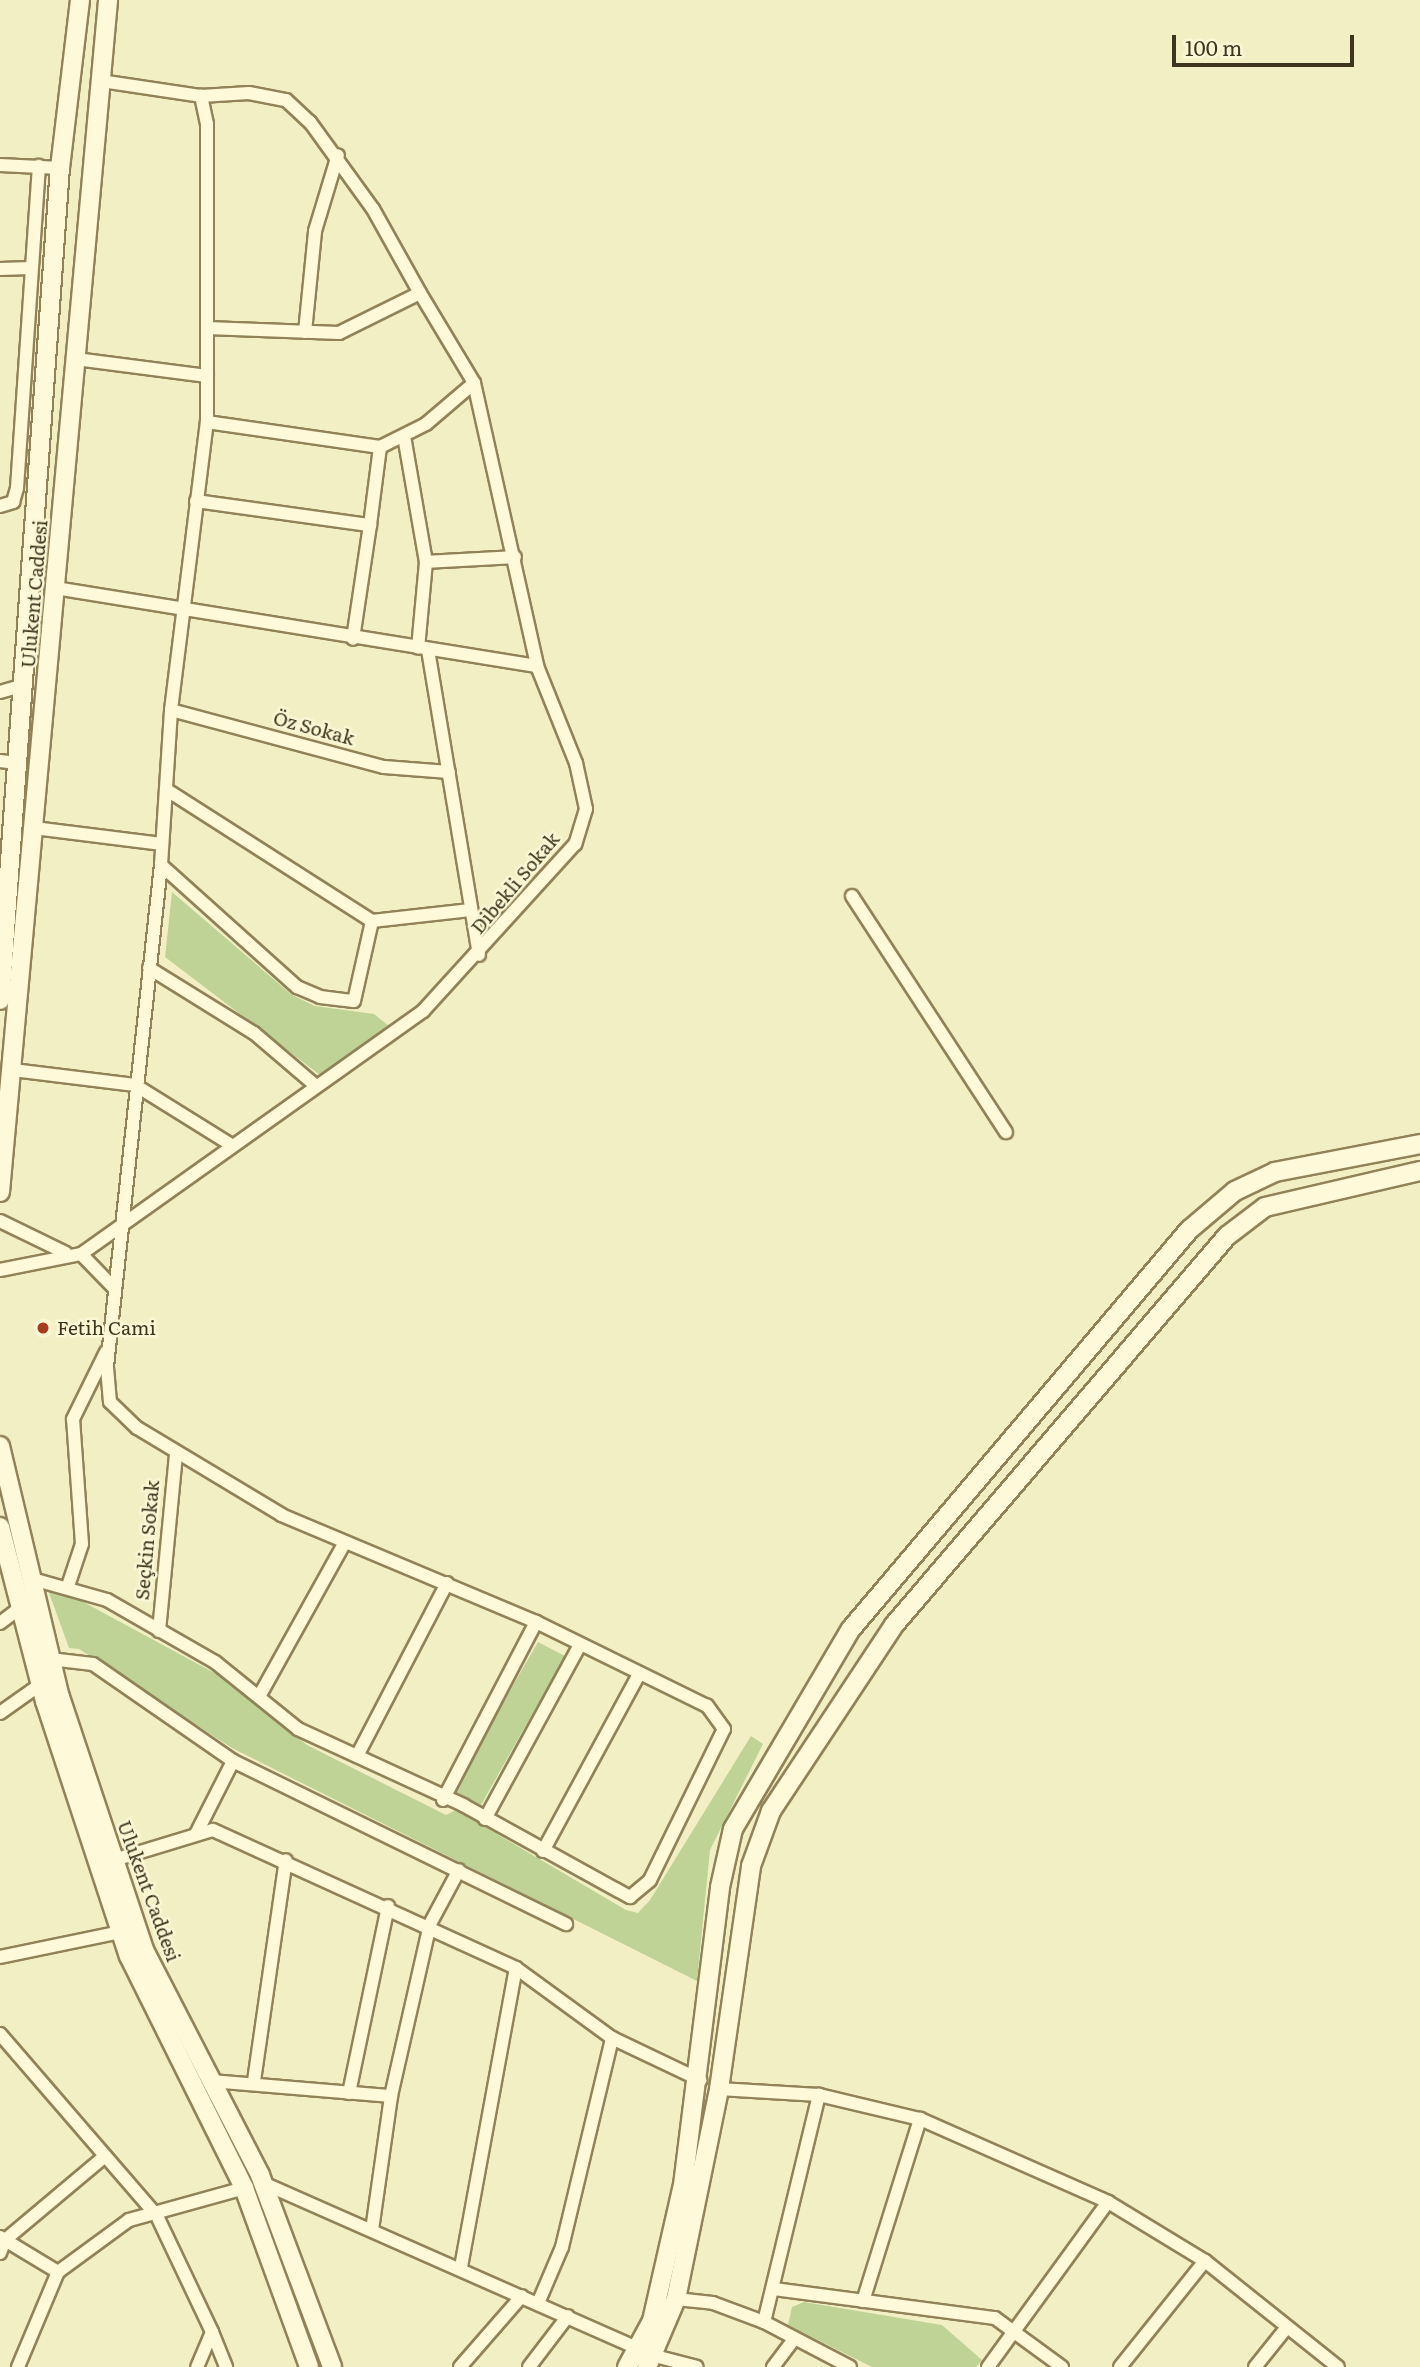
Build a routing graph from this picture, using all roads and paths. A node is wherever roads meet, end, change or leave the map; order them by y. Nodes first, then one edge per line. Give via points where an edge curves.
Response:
1 (80, 0) edge
2 (108, 0) edge
3 (101, 81) junction
4 (201, 96) junction
5 (338, 155) junction
6 (0, 164) edge
7 (39, 166) junction
8 (60, 168) junction
9 (31, 268) junction
10 (0, 271) edge
11 (420, 293) junction
12 (207, 328) junction
13 (305, 332) junction
14 (76, 359) junction
15 (207, 376) junction
16 (474, 383) junction
17 (207, 422) junction
18 (404, 436) junction
19 (380, 447) junction
20 (196, 501) junction
21 (0, 506) edge
22 (370, 526) junction
23 (515, 557) junction
24 (426, 562) junction
25 (55, 588) junction
26 (183, 605) junction
27 (353, 639) junction
28 (423, 649) junction
29 (537, 666) junction
30 (24, 685) junction
31 (0, 692) edge
32 (171, 710) junction
33 (9, 762) edge
34 (449, 772) junction
35 (167, 790) junction
36 (34, 828) junction
37 (162, 845) junction
38 (161, 865) junction
39 (5, 869) edge
40 (852, 896) dead end
41 (470, 911) junction
42 (372, 921) junction
43 (478, 955) junction
44 (149, 968) junction
45 (0, 1000) edge
46 (13, 1070) junction
47 (135, 1085) junction
48 (316, 1086) junction
49 (1006, 1132) dead end
50 (1420, 1144) edge
51 (233, 1146) junction
52 (1420, 1171) edge
53 (0, 1192) edge
54 (0, 1221) edge
55 (125, 1224) junction
56 (66, 1253) junction
57 (81, 1254) junction
58 (0, 1270) edge
59 (116, 1289) junction
60 (109, 1345) junction
61 (0, 1446) edge
62 (176, 1454) junction
63 (0, 1527) edge
64 (344, 1544) junction
65 (15, 1582) edge
66 (447, 1583) junction
67 (68, 1586) junction
68 (21, 1607) junction
69 (536, 1622) junction
70 (0, 1623) edge
71 (159, 1630) junction
72 (580, 1645) junction
73 (50, 1659) junction
74 (639, 1674) junction
75 (41, 1684) junction
76 (261, 1693) junction
77 (0, 1713) edge
78 (357, 1756) junction
79 (233, 1761) junction
80 (443, 1800) junction
81 (485, 1819) junction
82 (195, 1834) junction
83 (543, 1851) junction
84 (114, 1860) junction
85 (285, 1860) junction
86 (459, 1870) junction
87 (388, 1906) junction
88 (430, 1924) junction
89 (566, 1924) dead end
90 (121, 1931) junction
91 (0, 1957) edge
92 (516, 1968) junction
93 (612, 2038) junction
94 (1, 2040) edge
95 (700, 2080) junction
96 (211, 2081) junction
97 (254, 2081) junction
98 (719, 2089) junction
99 (349, 2093) junction
100 (819, 2095) junction
101 (391, 2096) junction
102 (920, 2119) junction
103 (103, 2157) junction
104 (263, 2183) junction
105 (244, 2188) junction
106 (1108, 2202) junction
107 (157, 2216) junction
108 (372, 2231) junction
109 (3, 2239) edge
110 (0, 2253) edge
111 (1205, 2261) junction
112 (461, 2267) junction
113 (58, 2272) junction
114 (774, 2289) junction
115 (522, 2296) junction
116 (676, 2299) junction
117 (539, 2301) junction
118 (863, 2301) junction
119 (568, 2316) junction
120 (764, 2322) junction
121 (1287, 2328) junction
122 (1014, 2331) junction
123 (212, 2332) junction
124 (795, 2338) junction
125 (648, 2358) edge
126 (19, 2367) edge
127 (197, 2367) edge
128 (226, 2367) edge
129 (309, 2367) edge
130 (332, 2367) edge
131 (460, 2367) edge
132 (529, 2367) edge
133 (627, 2367) edge
134 (697, 2367) edge
135 (774, 2367) edge
136 (850, 2367) edge
137 (988, 2367) edge
138 (1062, 2367) edge
139 (1120, 2367) edge
140 (1255, 2367) edge
141 (1338, 2367) edge

1 - 8 street
2 - 3 street, Ulukent Caddesi
3 - 4 street, Dibekli Sokak
3 - 14 street, Ulukent Caddesi
4 - 5 street, Dibekli Sokak via 249,93 286,100
4 - 12 street via 207,124
5 - 11 street, Dibekli Sokak
5 - 13 street via 315,231
6 - 7 street
7 - 8 street
7 - 9 street
8 - 30 street
9 - 10 street
9 - 21 street via 18,488 13,502
11 - 13 street via 340,333
11 - 16 street, Dibekli Sokak
12 - 13 street
12 - 15 street
14 - 15 street
14 - 25 street, Ulukent Caddesi
15 - 17 street
16 - 18 street
16 - 23 street, Dibekli Sokak
17 - 19 street
17 - 20 street
18 - 19 street
18 - 24 street
19 - 22 street
20 - 22 street
20 - 26 street
22 - 27 street
23 - 24 street
23 - 29 street, Dibekli Sokak
24 - 28 street
25 - 26 street
25 - 36 street, Ulukent Caddesi
26 - 27 street
26 - 32 street
27 - 28 street
28 - 29 street
28 - 34 street
29 - 43 street, Dibekli Sokak via 576,763 586,809 575,844
30 - 31 street
30 - 33 street
32 - 34 street, Öz Sokak via 384,767
32 - 35 street
33 - 39 street
34 - 41 street
35 - 37 street
35 - 42 street
36 - 37 street
36 - 46 street, Ulukent Caddesi
37 - 38 street
38 - 42 street via 297,987 320,998 354,1001
38 - 44 street
39 - 45 street
40 - 49 street
41 - 42 street
41 - 43 street
43 - 48 street, Dibekli Sokak via 423,1011
44 - 47 street
44 - 48 street via 254,1033
46 - 47 street
46 - 53 street, Ulukent Caddesi
47 - 51 street
47 - 55 street
48 - 51 street, Dibekli Sokak
50 - 95 street via 1275,1172 1235,1191 1189,1230 851,1629 733,1829 720,1887
51 - 55 street, Dibekli Sokak
52 - 98 street via 1265,1207 1227,1236 894,1625 771,1811 751,1866
54 - 56 street
55 - 57 street, Dibekli Sokak
55 - 59 street
56 - 57 street
56 - 58 street
57 - 59 street
59 - 60 street
60 - 62 street via 110,1402
60 - 67 street via 74,1419 82,1544
61 - 65 street, Ulukent Caddesi
62 - 64 street
62 - 71 street, Seçkin Sokak
63 - 65 street
64 - 66 street
64 - 76 street
65 - 67 street
65 - 68 street
65 - 73 street, Ulukent Caddesi
66 - 69 street
66 - 78 street
67 - 71 street
68 - 70 street
68 - 75 street
69 - 72 street
69 - 80 street
71 - 76 street
72 - 74 street
72 - 81 street
73 - 79 street via 93,1664
73 - 84 street, Ulukent Caddesi
74 - 83 street
74 - 83 street via 708,1706 724,1729 650,1880 630,1896
75 - 77 street
75 - 90 street
76 - 78 street via 298,1729
78 - 80 street
79 - 82 street
79 - 86 street
80 - 81 street
81 - 83 street
82 - 84 street
82 - 85 street via 213,1830
84 - 96 street, Ulukent Caddesi via 144,1950
85 - 87 street
85 - 97 street
86 - 88 street
86 - 89 street
87 - 88 street
87 - 99 street
88 - 92 street
88 - 101 street
90 - 91 street
90 - 105 street
92 - 93 street
92 - 112 street
93 - 95 street
93 - 117 street via 562,2247
94 - 103 street
95 - 125 street
96 - 97 street
96 - 104 street, Ulukent Caddesi
97 - 99 street
98 - 100 street
98 - 116 street
99 - 101 street
100 - 102 street
100 - 114 street
101 - 108 street
102 - 106 street
102 - 118 street
103 - 107 street via 126,2174
103 - 109 street
104 - 108 street
104 - 130 street, Ulukent Caddesi
105 - 107 street
105 - 129 street
106 - 111 street
106 - 122 street
107 - 113 street via 129,2220
107 - 123 street
108 - 112 street
109 - 110 street
109 - 113 street
111 - 121 street
111 - 139 street
112 - 115 street
113 - 126 street
114 - 118 street
114 - 120 street
115 - 117 street
115 - 131 street
116 - 120 street via 713,2304
116 - 125 street
117 - 119 street
118 - 122 street via 995,2318
119 - 125 street
119 - 132 street
120 - 124 street
121 - 140 street
121 - 141 street
122 - 137 street
122 - 138 street
123 - 127 street
123 - 128 street
124 - 135 street
124 - 136 street
125 - 133 street
125 - 134 street

